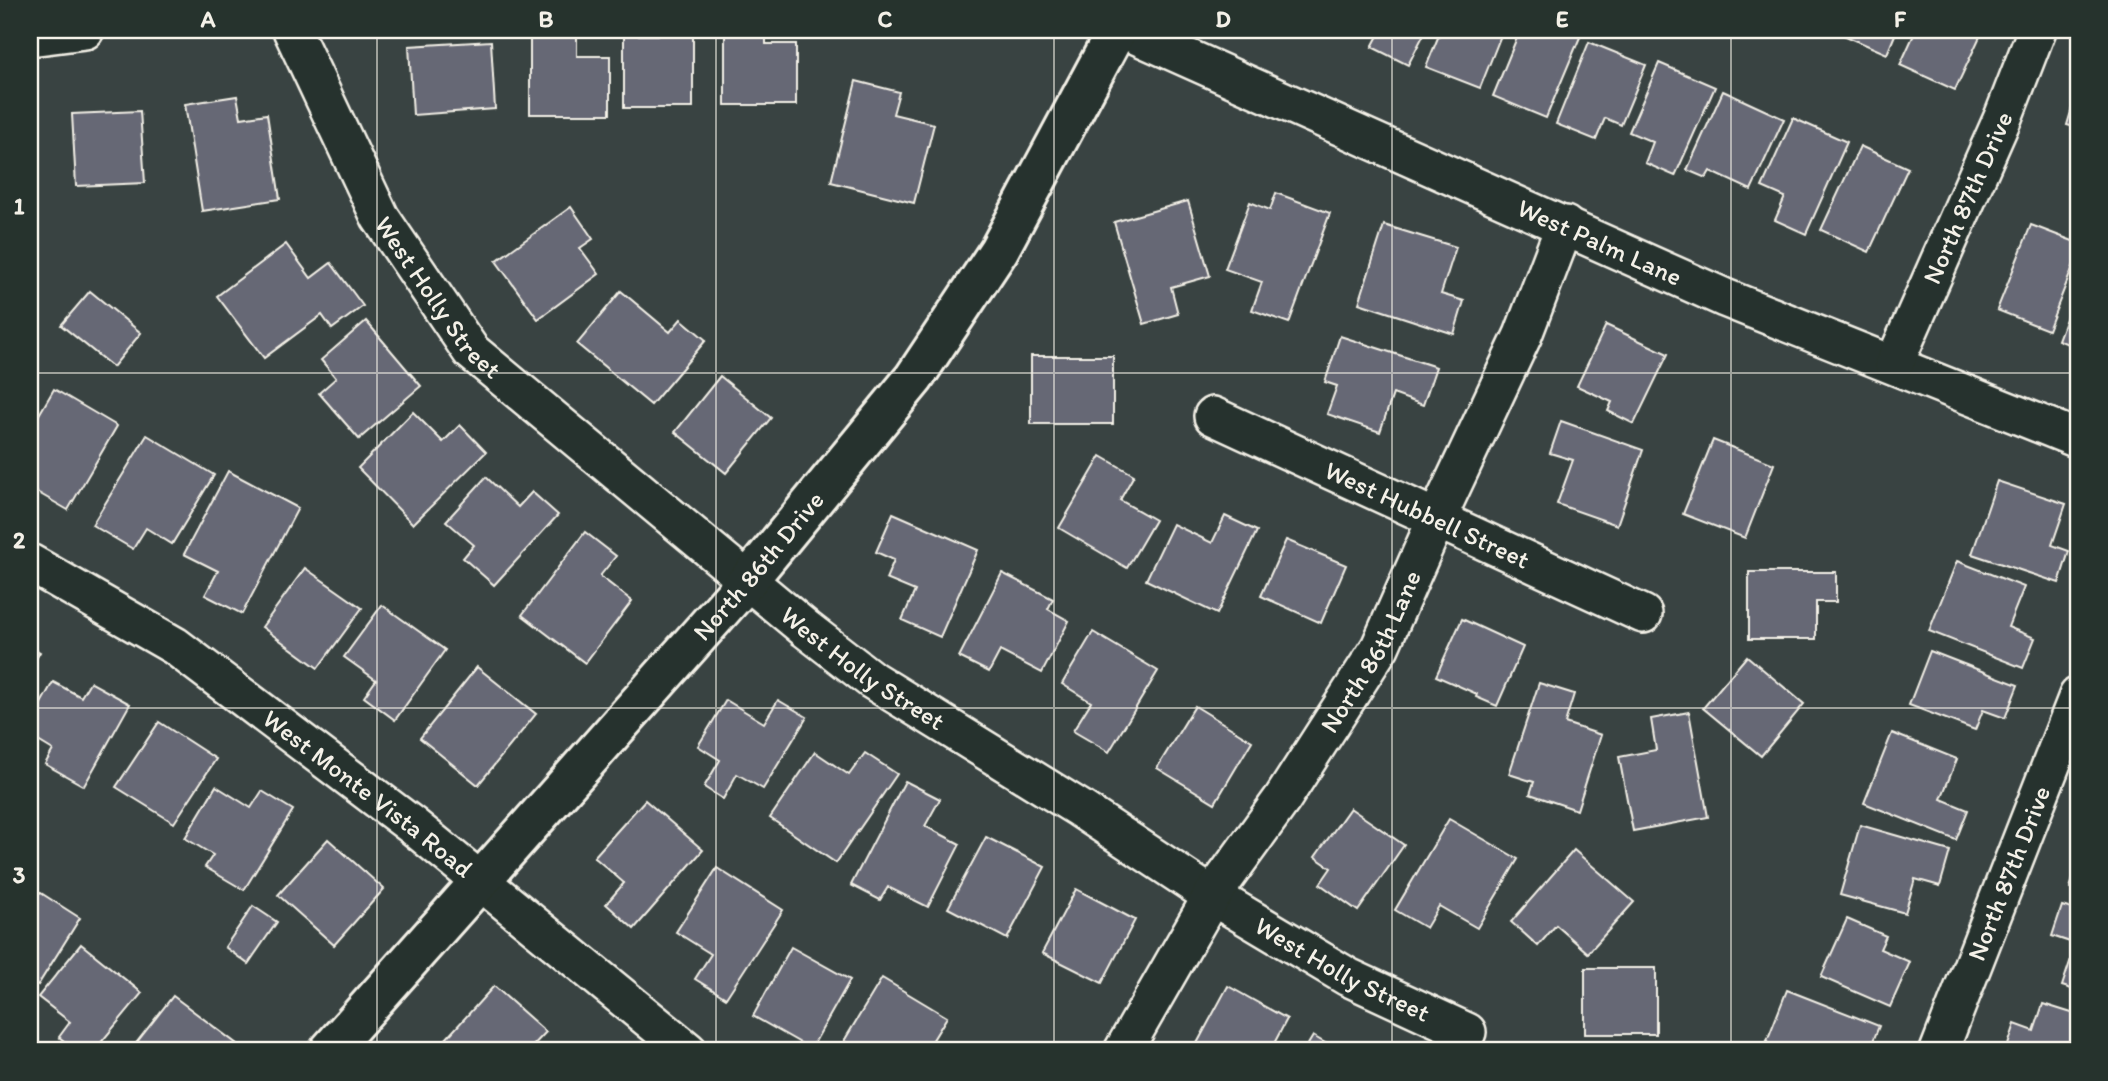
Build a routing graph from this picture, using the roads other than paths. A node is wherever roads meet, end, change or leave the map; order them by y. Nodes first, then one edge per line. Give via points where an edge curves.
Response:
1 (85, 30) edge
2 (292, 30) edge
3 (1117, 30) edge
4 (1125, 30) edge
5 (2037, 30) edge
6 (30, 37) edge
7 (1565, 225) junction
8 (1894, 364) junction
9 (1213, 416) dead end
10 (2078, 439) edge
11 (1437, 518) junction
12 (30, 563) edge
13 (748, 580) junction
14 (1643, 614) dead end
15 (2078, 696) edge
16 (481, 883) junction
17 (1212, 896) junction
18 (1466, 1032) dead end
19 (329, 1051) edge
20 (688, 1051) edge
21 (1123, 1051) edge
22 (1939, 1051) edge

1 - 6 street
2 - 13 street, West Holly Street via 380,217 471,351
3 - 13 street, North 86th Drive via 999,250 922,366
4 - 7 street, West Palm Lane
5 - 8 street, North 87th Drive
7 - 8 street, West Palm Lane via 1725,298
7 - 11 street, North 86th Lane via 1523,335
8 - 10 street, West Palm Lane
9 - 11 street, West Hubbell Street
11 - 14 street, West Hubbell Street
11 - 17 street, North 86th Lane via 1380,647 1283,798
12 - 16 street, West Monte Vista Road via 175,646
13 - 16 street, North 86th Drive
13 - 17 street, West Holly Street via 872,680
15 - 22 street, North 87th Drive
16 - 19 street, North 86th Drive
16 - 20 street, West Monte Vista Road
17 - 18 street, West Holly Street via 1348,978
17 - 21 street, North 86th Lane

